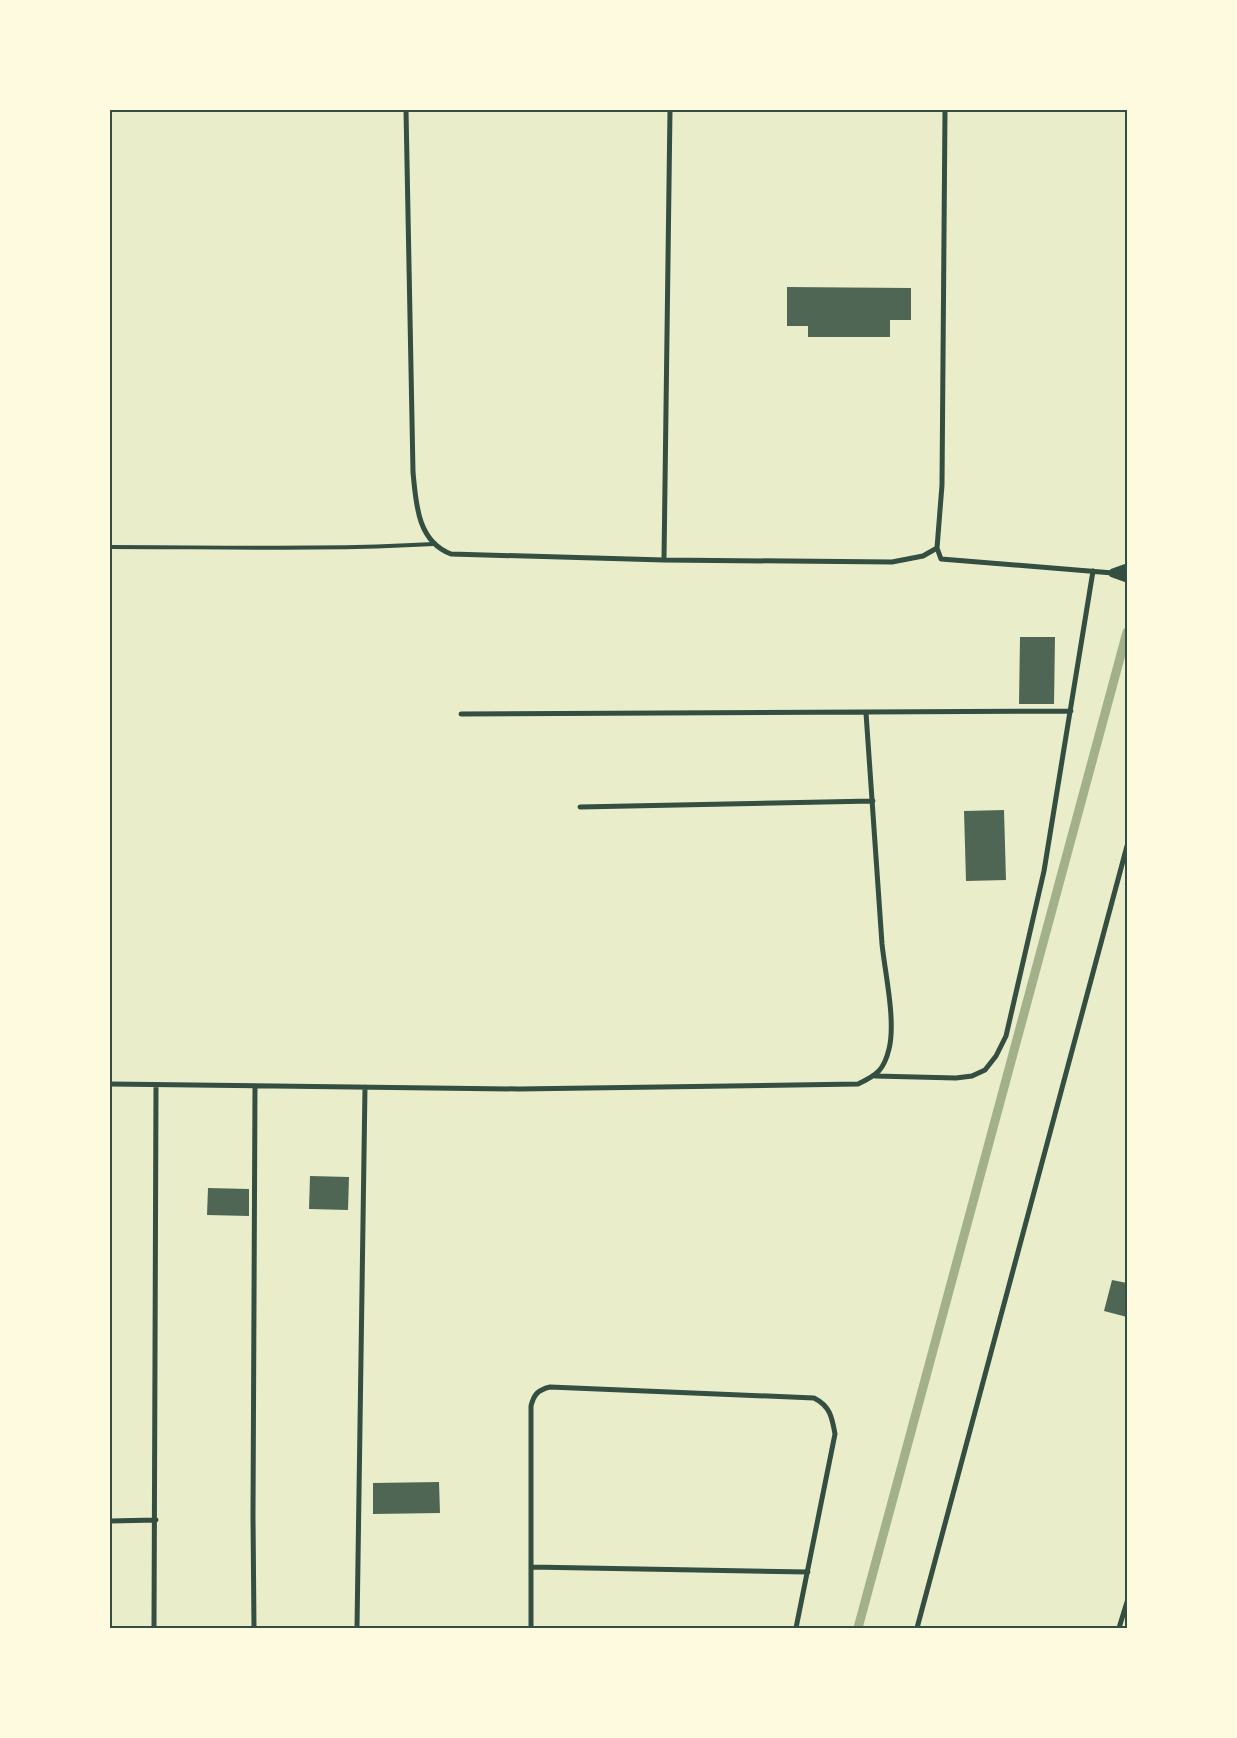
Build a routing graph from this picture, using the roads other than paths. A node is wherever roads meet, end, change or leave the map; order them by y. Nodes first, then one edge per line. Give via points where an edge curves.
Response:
1 (406, 110) edge
2 (670, 110) edge
3 (945, 110) edge
4 (434, 544) junction
5 (110, 547) edge
6 (937, 548) junction
7 (664, 560) junction
8 (1127, 568) edge
9 (1094, 571) junction
10 (1113, 573) junction
11 (1127, 578) edge
12 (1071, 711) junction
13 (866, 713) junction
14 (461, 714) dead end
15 (873, 801) junction
16 (580, 807) dead end
17 (1127, 846) edge
18 (875, 1076) junction
19 (110, 1084) edge
20 (156, 1085) junction
21 (255, 1086) junction
22 (365, 1087) junction
23 (156, 1520) junction
24 (110, 1521) edge
25 (530, 1567) junction
26 (808, 1572) junction
27 (1127, 1602) edge
28 (154, 1628) edge
29 (254, 1628) edge
30 (357, 1628) edge
31 (531, 1628) edge
32 (796, 1628) edge
33 (917, 1628) edge
34 (1119, 1628) edge

1 - 4 street via 413,472 419,515
2 - 7 street
3 - 6 street via 942,486
4 - 5 lane via 344,548
4 - 7 street via 451,554
6 - 7 street via 923,556 892,562
6 - 9 street via 942,559
8 - 10 street
9 - 10 street
9 - 12 street
10 - 11 street
12 - 13 street
12 - 18 street via 1044,871 1006,1036 996,1056 985,1070 972,1076
13 - 14 street
13 - 15 street
15 - 16 street
15 - 18 street via 882,945 891,1024 889,1048 884,1064
17 - 33 street
18 - 22 street via 858,1084 520,1089
19 - 20 street
20 - 21 street
20 - 23 street
21 - 22 street
21 - 29 street
22 - 30 street
23 - 24 street
23 - 28 street
25 - 26 street
25 - 26 street via 530,1406 539,1389 550,1387 814,1398 824,1403 830,1410 835,1434
25 - 31 street
26 - 32 street
27 - 34 street

